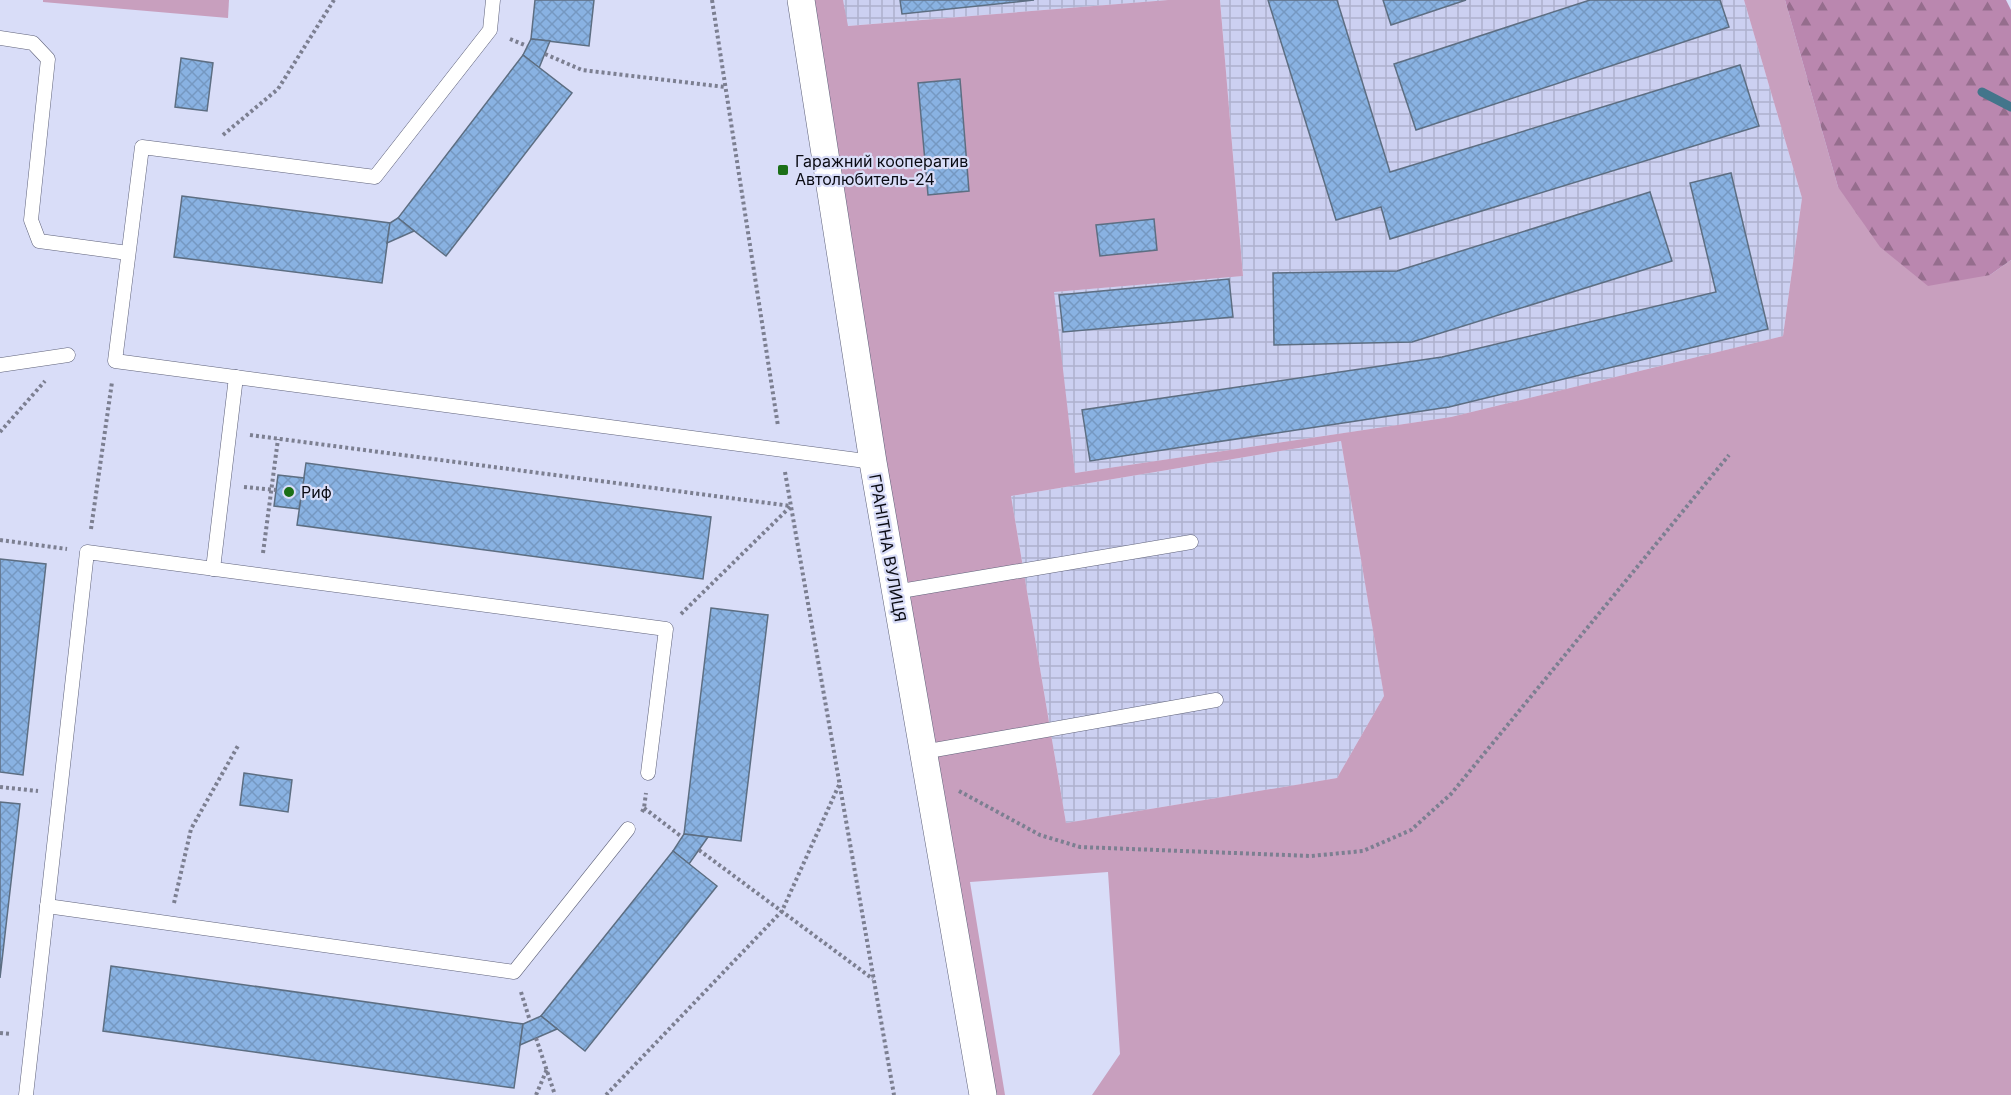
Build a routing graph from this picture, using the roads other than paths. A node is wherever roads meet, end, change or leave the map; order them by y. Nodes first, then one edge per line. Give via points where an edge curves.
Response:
1 (493, 0) edge
2 (801, 0) edge
3 (0, 38) edge
4 (128, 253) junction
5 (68, 355) road end
6 (0, 365) edge
7 (236, 377) junction
8 (873, 462) junction
9 (1191, 542) dead end
10 (213, 569) junction
11 (895, 592) junction
12 (1216, 700) dead end
13 (925, 763) junction
14 (648, 773) dead end
15 (628, 829) dead end
16 (47, 906) junction
17 (26, 1095) edge
18 (983, 1095) edge

1 - 4 lane via 490,30 375,177 142,147
2 - 8 street, ГРАНІТНА ВУЛИЦЯ
3 - 4 lane via 33,43 48,58 31,220 39,241
4 - 7 lane via 115,361
5 - 6 lane
7 - 8 lane
7 - 10 lane
8 - 11 street, ГРАНІТНА ВУЛИЦЯ
9 - 11 lane
10 - 14 lane via 666,629
10 - 16 lane via 87,552
11 - 13 street, ГРАНІТНА ВУЛИЦЯ
12 - 13 lane
13 - 18 street, ГРАНІТНА ВУЛИЦЯ
15 - 16 lane via 514,972
16 - 17 lane

